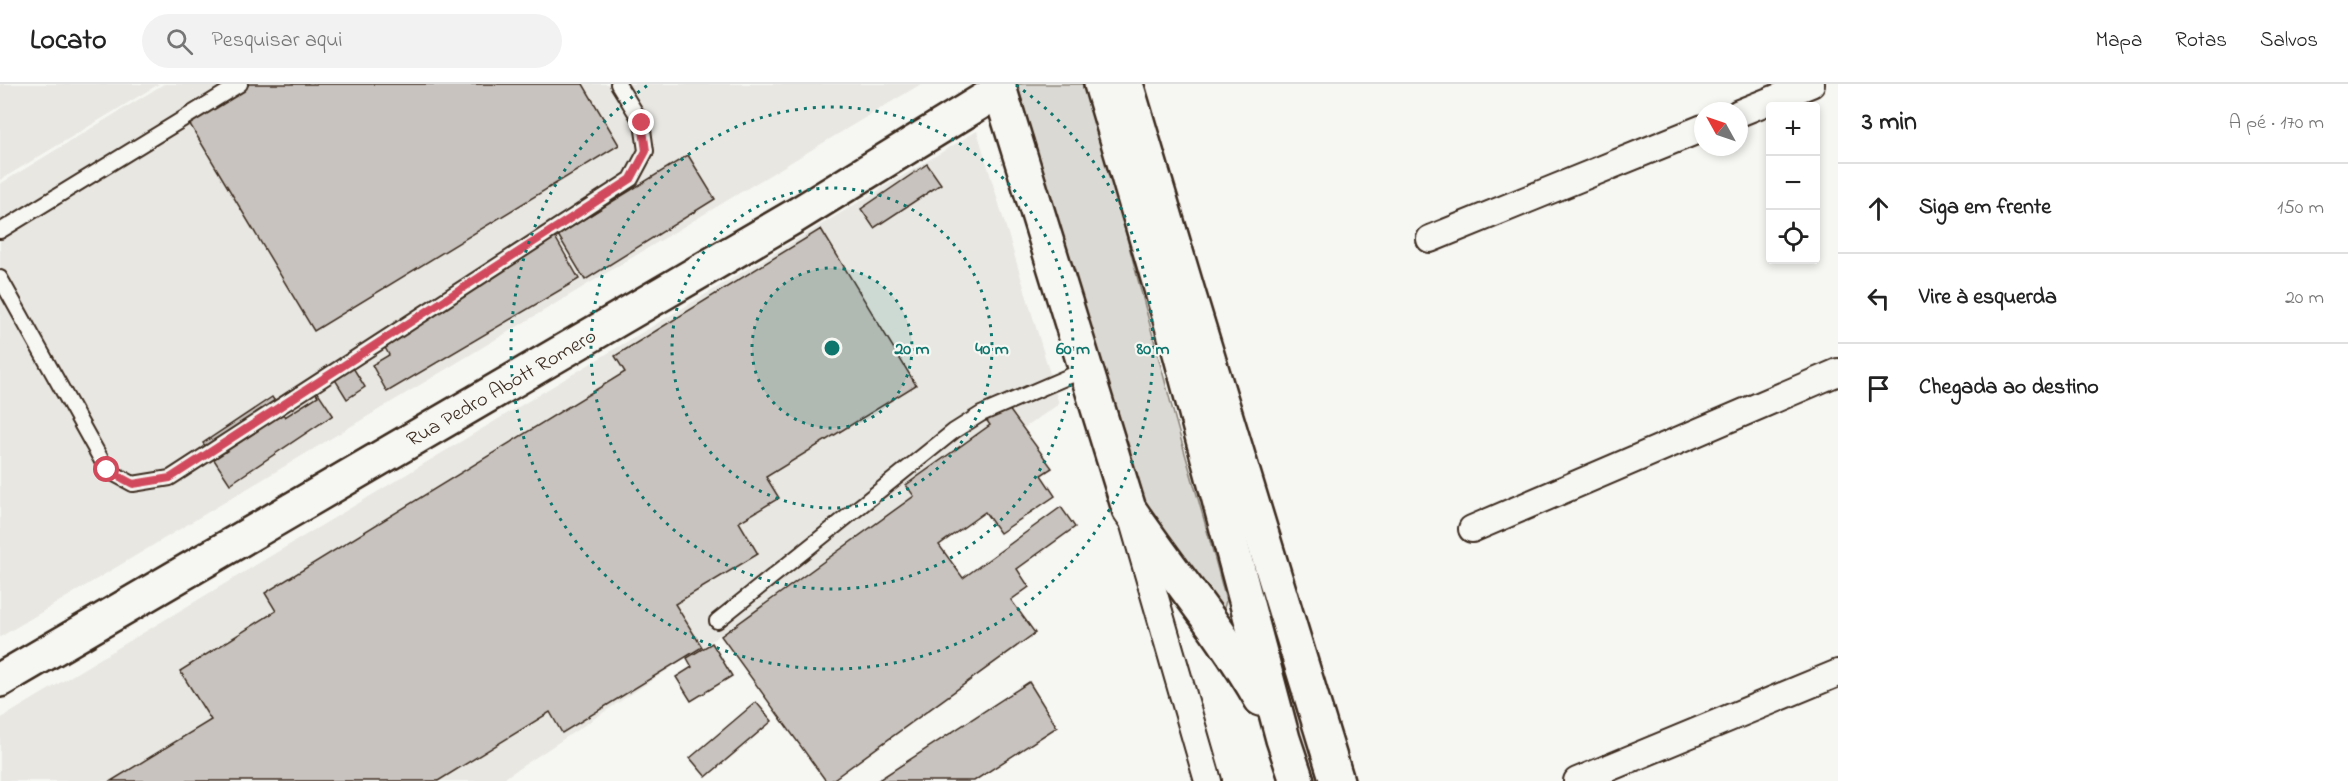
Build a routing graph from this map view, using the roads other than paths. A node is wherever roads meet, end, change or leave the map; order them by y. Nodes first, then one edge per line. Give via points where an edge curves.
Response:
1 (240, 84) edge
2 (618, 84) edge
3 (1101, 84) edge
4 (1126, 84) edge
5 (1810, 84) edge
6 (999, 87) edge
7 (1748, 109) edge
8 (1694, 132) edge
9 (0, 231) edge
10 (1430, 239) dead end
11 (0, 278) edge
12 (1086, 369) junction
13 (1838, 372) edge
14 (1129, 509) junction
15 (1472, 529) dead end
16 (717, 621) dead end
17 (1838, 673) edge
18 (0, 680) edge
19 (1283, 739) junction
20 (1208, 781) edge
21 (1297, 781) edge
22 (1337, 781) edge
23 (1577, 781) edge

1 - 9 lane
2 - 11 lane via 642,123 646,151 631,179 170,478 133,484 107,470
3 - 19 main road via 1180,353
4 - 22 main road
5 - 7 street
6 - 12 main road
6 - 18 main road, Rua Pedro Abott Romero via 795,216
8 - 10 street
12 - 14 main road
12 - 16 lane via 981,414 954,431
13 - 15 street
14 - 19 main road via 1245,670
14 - 20 street
17 - 23 street
19 - 21 main road

